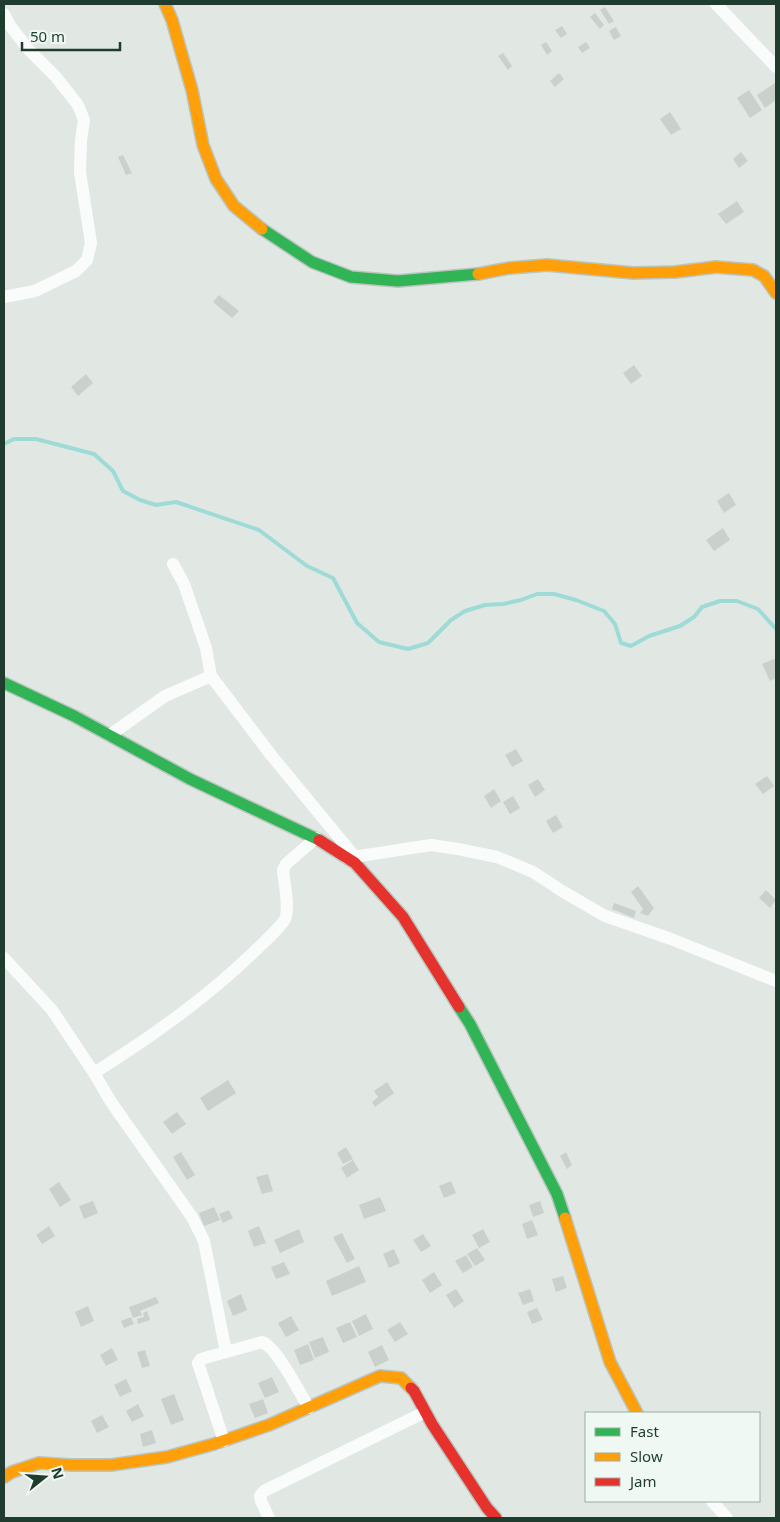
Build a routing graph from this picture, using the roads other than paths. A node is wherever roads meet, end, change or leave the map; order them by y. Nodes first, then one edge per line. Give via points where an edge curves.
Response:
1 (165, 4) edge
2 (716, 4) edge
3 (4, 14) edge
4 (776, 67) edge
5 (776, 293) edge
6 (4, 297) edge
7 (173, 564) dead end
8 (211, 676) junction
9 (4, 683) edge
10 (110, 735) junction
11 (316, 838) junction
12 (351, 858) junction
13 (4, 958) edge
14 (776, 981) edge
15 (94, 1073) junction
16 (226, 1352) junction
17 (309, 1408) junction
18 (426, 1412) junction
19 (636, 1412) edge
20 (224, 1441) junction
21 (4, 1477) edge
22 (713, 1502) edge
23 (269, 1518) edge
24 (496, 1518) edge
25 (727, 1518) edge

1 - 5 street via 192,90 203,145 216,179 234,206 312,262 351,277 398,281 469,276 547,265 633,273 716,267 753,270 764,276
2 - 4 street
3 - 6 street via 29,50 78,105 84,120 80,172 91,243 87,260 76,271 35,290
7 - 8 street via 184,584 206,648
8 - 10 street via 165,696
8 - 12 street
9 - 10 street
10 - 11 street via 190,779
11 - 12 street
11 - 15 street via 283,870 285,920 240,965 183,1014
12 - 14 street via 431,845 497,857 533,872 605,916
12 - 19 street via 403,918 470,1024 557,1194 610,1362
13 - 15 street via 52,1010
15 - 16 street via 187,1210 204,1241
16 - 17 street via 262,1342 268,1344
16 - 20 street via 201,1358 198,1363
17 - 18 street via 380,1376 389,1376 400,1378 414,1390
17 - 20 street
18 - 23 street via 264,1491 260,1496
18 - 24 street
20 - 21 street via 167,1457 111,1465 39,1463
22 - 25 street

